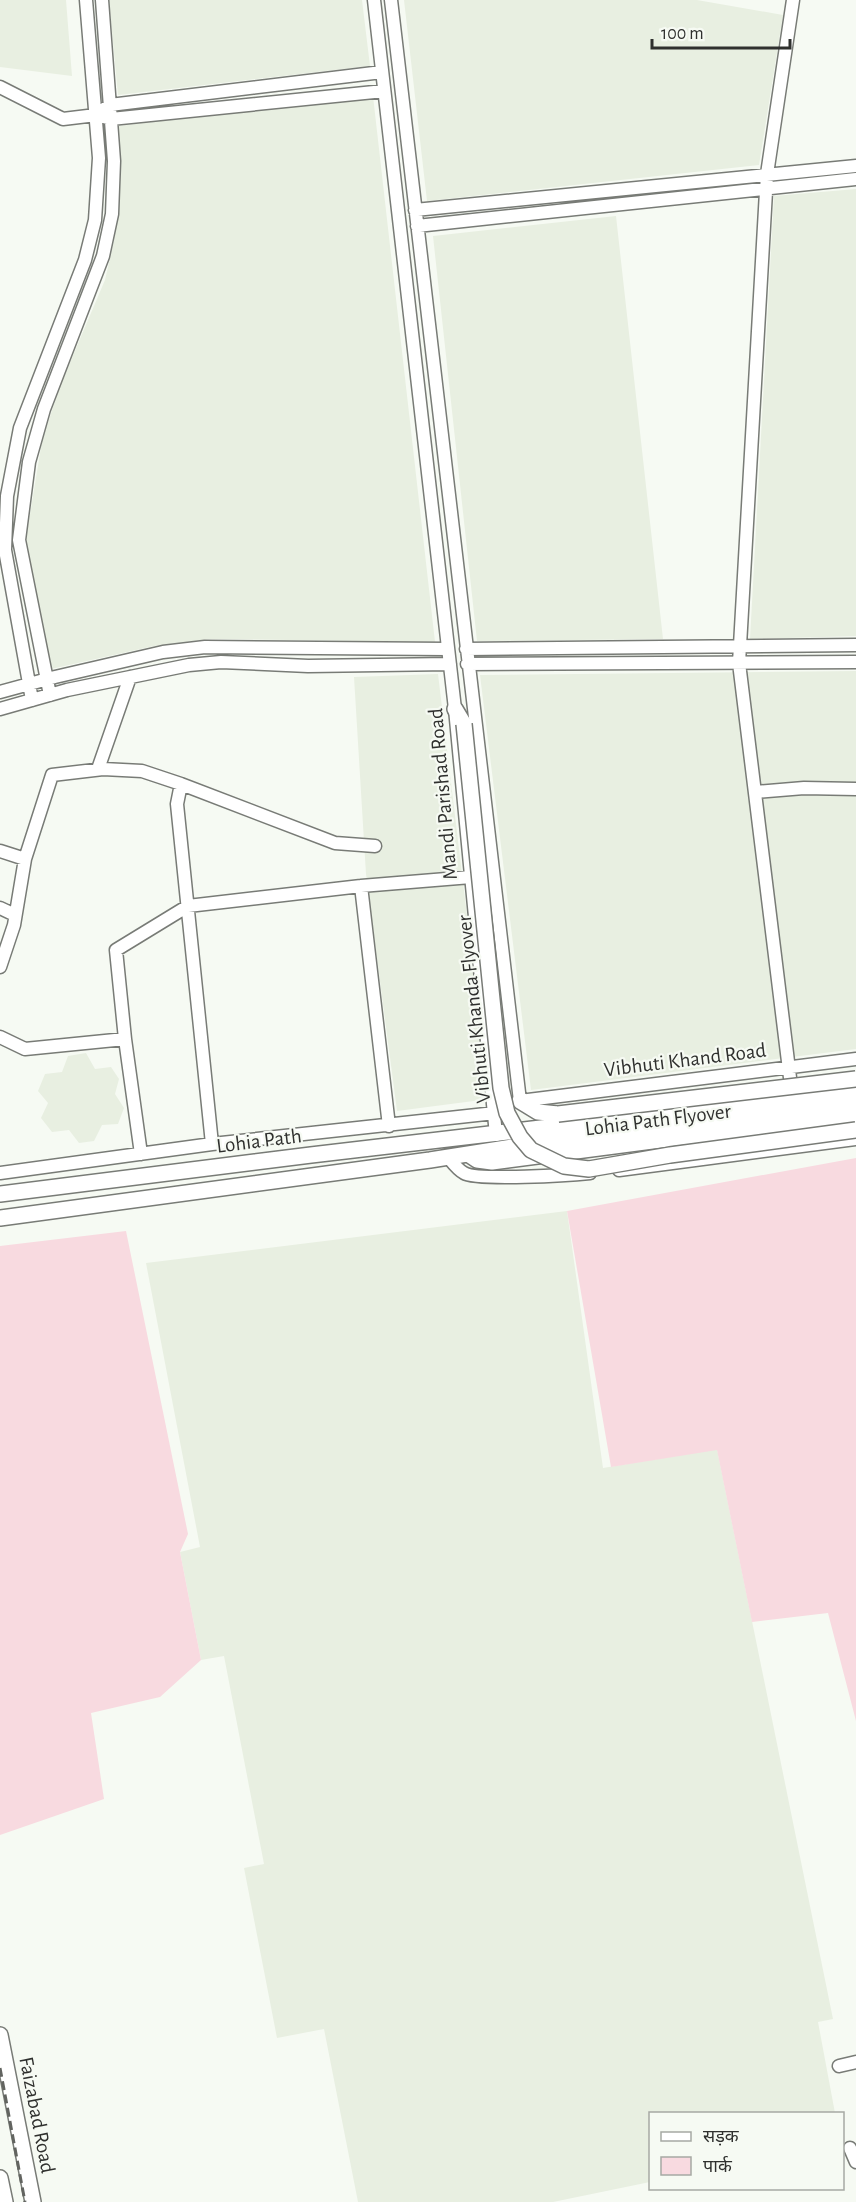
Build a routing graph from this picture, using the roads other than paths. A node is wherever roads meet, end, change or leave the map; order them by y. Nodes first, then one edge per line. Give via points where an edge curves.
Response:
1 (86, 0) edge
2 (102, 0) edge
3 (793, 0) edge
4 (392, 5) edge
5 (374, 6) edge
6 (382, 72) junction
7 (0, 87) edge
8 (384, 91) junction
9 (110, 105) junction
10 (96, 115) junction
11 (111, 119) junction
12 (856, 166) edge
13 (767, 174) junction
14 (856, 179) edge
15 (766, 189) junction
16 (415, 210) junction
17 (417, 226) junction
18 (31, 605) junction
19 (15, 608) junction
20 (856, 645) edge
21 (740, 646) junction
22 (248, 648) junction
23 (448, 649) junction
24 (466, 649) junction
25 (856, 662) edge
26 (244, 663) junction
27 (739, 663) junction
28 (268, 664) junction
29 (450, 664) junction
30 (467, 664) junction
31 (130, 677) junction
32 (46, 679) junction
33 (29, 684) junction
34 (0, 692) edge
35 (50, 695) junction
36 (32, 700) junction
37 (0, 709) edge
38 (455, 709) junction
39 (98, 769) junction
40 (181, 784) junction
41 (856, 789) edge
42 (755, 792) junction
43 (375, 846) dead end
44 (0, 851) edge
45 (25, 859) junction
46 (471, 877) junction
47 (361, 886) junction
48 (188, 906) junction
49 (0, 909) edge
50 (15, 915) junction
51 (0, 968) edge
52 (0, 1037) edge
53 (125, 1039) junction
54 (514, 1056) junction
55 (488, 1059) junction
56 (856, 1059) edge
57 (788, 1066) junction
58 (856, 1079) edge
59 (856, 1091) edge
60 (793, 1099) junction
61 (520, 1101) junction
62 (856, 1104) edge
63 (495, 1113) junction
64 (856, 1118) edge
65 (389, 1126) junction
66 (856, 1130) edge
67 (524, 1131) joint
68 (496, 1135) junction
69 (856, 1139) edge
70 (212, 1144) junction
71 (141, 1154) junction
72 (468, 1154) junction
73 (448, 1157) junction
74 (430, 1160) joint
75 (0, 1173) edge
76 (0, 1194) edge
77 (0, 1218) edge
78 (0, 2035) edge
79 (856, 2062) edge
80 (839, 2066) dead end
81 (850, 2148) dead end
82 (856, 2162) edge
83 (0, 2178) edge
84 (5, 2202) edge
85 (33, 2202) edge

1 - 10 street
2 - 9 street
3 - 13 street
4 - 5 street
4 - 16 street
5 - 6 street, Mandi Parishad Road
6 - 8 street, Mandi Parishad Road
6 - 9 street
7 - 10 street via 63,119
8 - 11 street
8 - 23 street, Mandi Parishad Road
9 - 10 street
9 - 11 street
10 - 11 street
10 - 19 street via 99,158 95,220 86,260 20,428 7,496 5,550
11 - 18 street via 112,214 103,256 44,409 29,462 19,540
12 - 13 street
13 - 15 street
13 - 16 street
14 - 15 street
15 - 17 street
15 - 21 street
16 - 17 street
17 - 24 street
18 - 19 street
18 - 32 street
19 - 33 street
20 - 21 street
21 - 24 street
21 - 27 street
22 - 23 street
22 - 26 street
22 - 28 street
22 - 32 street via 205,647 163,652
23 - 29 street, Mandi Parishad Road
24 - 30 street
25 - 27 street
26 - 28 street
26 - 31 street via 189,665
27 - 30 street
27 - 42 street
28 - 29 street
29 - 38 street, Mandi Parishad Road
30 - 54 street
31 - 35 street
31 - 39 street
32 - 33 street
32 - 35 street
33 - 34 street
33 - 36 street
35 - 36 street
36 - 37 street
38 - 46 street, Mandi Parishad Road
38 - 66 main road, Vibhuti Khanda Flyover, bridge via 465,724 501,1088 507,1113 531,1150 564,1166 589,1168
39 - 40 street via 142,771
39 - 45 street via 52,775
40 - 43 street via 336,843
40 - 48 street via 177,804
41 - 42 street
42 - 57 street
44 - 45 street
45 - 50 street
46 - 47 street
46 - 55 street, Mandi Parishad Road
47 - 48 street
47 - 65 street
48 - 53 street via 116,950
48 - 70 street
49 - 50 street
50 - 51 street
52 - 53 street via 26,1049
53 - 71 street
54 - 55 street
54 - 61 street
55 - 63 street, Mandi Parishad Road
56 - 57 street, Vibhuti Khand Road
57 - 60 street
57 - 61 street, Vibhuti Khand Road
58 - 61 main road, Lohia Path Flyover, bridge via 558,1114 538,1112
59 - 60 main road, Lohia Path Flyover
60 - 67 main road, Lohia Path Flyover
62 - 72 main road, Lohia Path Flyover
63 - 65 street
63 - 68 street, Mandi Parishad Road
64 - 72 main road, Lohia Path Flyover via 492,1162 477,1161
65 - 70 street
67 - 68 main road, Lohia Path
68 - 76 main road, Lohia Path
69 - 73 street via 574,1175 465,1174
70 - 71 street
71 - 75 street
72 - 73 main road, Lohia Path Flyover
73 - 74 main road, Lohia Path Flyover
74 - 77 main road, Lohia Path
78 - 85 main road, Faizabad Road
79 - 80 street
81 - 82 street
83 - 84 main road

